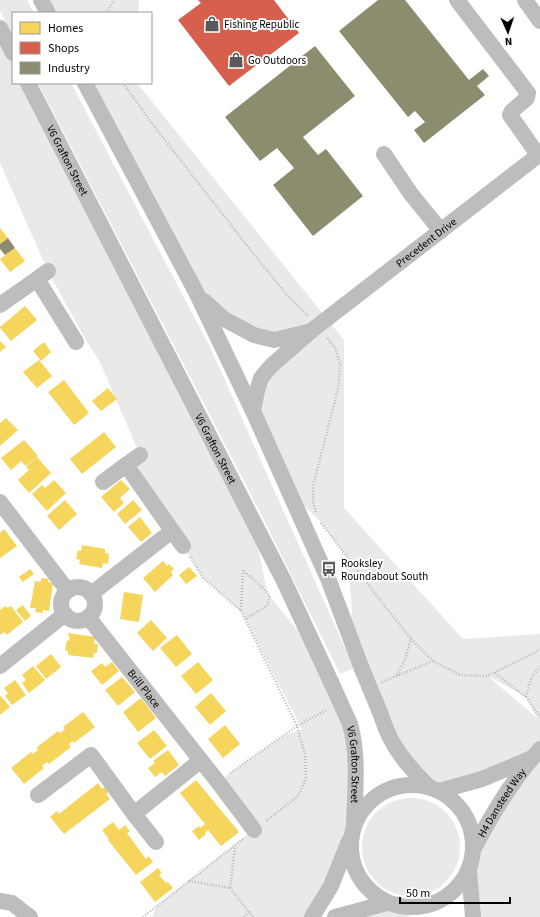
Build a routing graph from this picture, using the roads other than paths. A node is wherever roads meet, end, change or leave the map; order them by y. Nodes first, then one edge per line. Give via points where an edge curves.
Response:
1 (40, 0) edge
2 (51, 0) edge
3 (457, 0) edge
4 (525, 0) edge
5 (47, 12) edge
6 (51, 12) edge
7 (540, 21) edge
8 (1, 31) edge
9 (12, 52) edge
10 (29, 84) edge
11 (86, 84) edge
12 (384, 154) dead end
13 (539, 154) edge
14 (440, 231) junction
15 (196, 292) junction
16 (2, 300) edge
17 (311, 331) junction
18 (76, 342) dead end
19 (253, 410) junction
20 (140, 455) dead end
21 (126, 465) junction
22 (103, 482) dead end
23 (0, 502) edge
24 (172, 532) junction
25 (183, 546) road end
26 (68, 591) junction
27 (91, 594) junction
28 (65, 614) junction
29 (88, 617) junction
30 (0, 666) edge
31 (535, 754) edge
32 (200, 761) junction
33 (434, 789) junction
34 (38, 795) dead end
35 (134, 814) junction
36 (254, 830) dead end
37 (352, 832) junction
38 (156, 842) dead end
39 (474, 848) junction
40 (469, 871) junction
41 (0, 901) edge
42 (391, 904) junction
43 (28, 917) edge
44 (312, 917) edge
45 (335, 917) edge
46 (411, 917) edge
47 (473, 917) edge

1 - 5 street
2 - 6 street
3 - 13 street via 528,93 528,98 510,115
4 - 7 street
8 - 9 street
10 - 37 street, V6 Grafton Street, bridge via 284,581 350,724 356,766
11 - 15 street
12 - 14 street
13 - 14 street, Precedent Drive
14 - 17 street, Precedent Drive
15 - 17 street, Precedent Drive via 224,319 254,335 274,340
15 - 19 street
16 - 18 street via 42,275
17 - 19 street, Precedent Drive via 261,378
19 - 33 street, bridge via 329,581 387,733 414,772
20 - 21 street
21 - 22 street
21 - 24 street
23 - 26 street
24 - 25 street
24 - 27 street
26 - 27 street via 78,587 88,590
26 - 28 street via 61,605
27 - 29 street via 95,604
28 - 29 street via 74,620 84,620
28 - 30 street
29 - 32 street, Brill Place
31 - 33 street, H4 Dansteed Way via 482,779
31 - 39 street, H4 Dansteed Way via 497,805
32 - 35 street
32 - 36 street, Brill Place
33 - 37 street via 416,785 397,786 384,792 368,803 359,815
33 - 39 street via 448,796 460,807 469,821
34 - 35 street via 91,755
35 - 38 street
37 - 42 street via 352,859 359,878 369,890
37 - 44 street via 331,886
39 - 40 street
40 - 42 street via 461,884 441,901 409,908
40 - 47 street
41 - 43 street via 12,903
42 - 45 street
42 - 46 street

